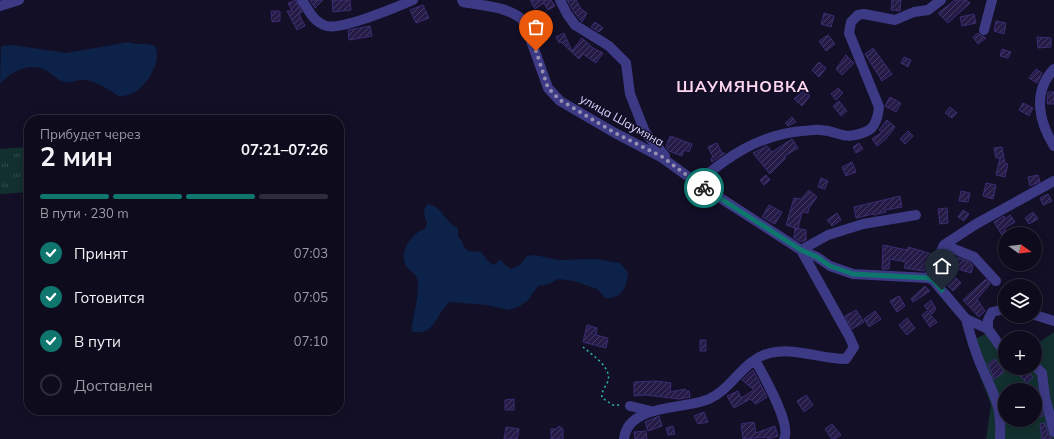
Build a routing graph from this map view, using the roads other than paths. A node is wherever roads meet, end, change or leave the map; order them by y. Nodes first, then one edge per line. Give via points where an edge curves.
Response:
1 (19, 0) edge
2 (302, 0) edge
3 (413, 0) edge
4 (462, 0) edge
5 (560, 0) edge
6 (941, 0) edge
7 (992, 0) edge
8 (0, 6) edge
9 (984, 30) dead end
10 (1054, 69) edge
11 (1054, 146) edge
12 (675, 166) junction
13 (1054, 181) edge
14 (697, 183) junction
15 (916, 215) dead end
16 (944, 245) junction
17 (801, 250) junction
18 (928, 278) junction
19 (996, 281) dead end
20 (998, 311) edge
21 (1042, 317) edge
22 (966, 319) junction
23 (1054, 321) edge
24 (988, 329) junction
25 (998, 343) edge
26 (755, 360) junction
27 (1042, 373) edge
28 (630, 406) road end
29 (651, 411) junction
30 (1054, 432) edge
31 (624, 439) edge
32 (784, 439) edge
33 (1000, 439) edge

1 - 8 street
2 - 3 street via 314,19 328,27 347,24
4 - 12 street, улица Шаумяна via 517,14 524,21 548,88 553,95
5 - 12 street via 575,25 609,46 626,63 630,94 645,132
6 - 14 street via 928,10 914,12 895,20 864,14 858,15 851,22 849,33 879,107 878,116 867,132 849,137 820,130 788,133 758,141 719,165
7 - 9 street
10 - 11 street via 1043,85 1040,103 1043,126
12 - 14 street, улица Шаумяна
13 - 16 street via 976,224
14 - 17 street, улица Шаумяна
15 - 17 street via 864,224 828,235
16 - 18 street
16 - 19 street via 974,257
17 - 18 street, улица Шаумяна via 830,266 853,274
17 - 26 street via 841,319 854,347 846,359 786,351 769,353
18 - 22 street via 933,280
20 - 24 street via 992,312 988,320
21 - 23 street
22 - 24 street
22 - 33 street via 980,363 996,396 1001,418
24 - 25 street
26 - 29 street via 710,398 694,404
26 - 32 street via 785,424 787,435
27 - 30 street
28 - 29 street
29 - 31 street via 631,424 624,432

